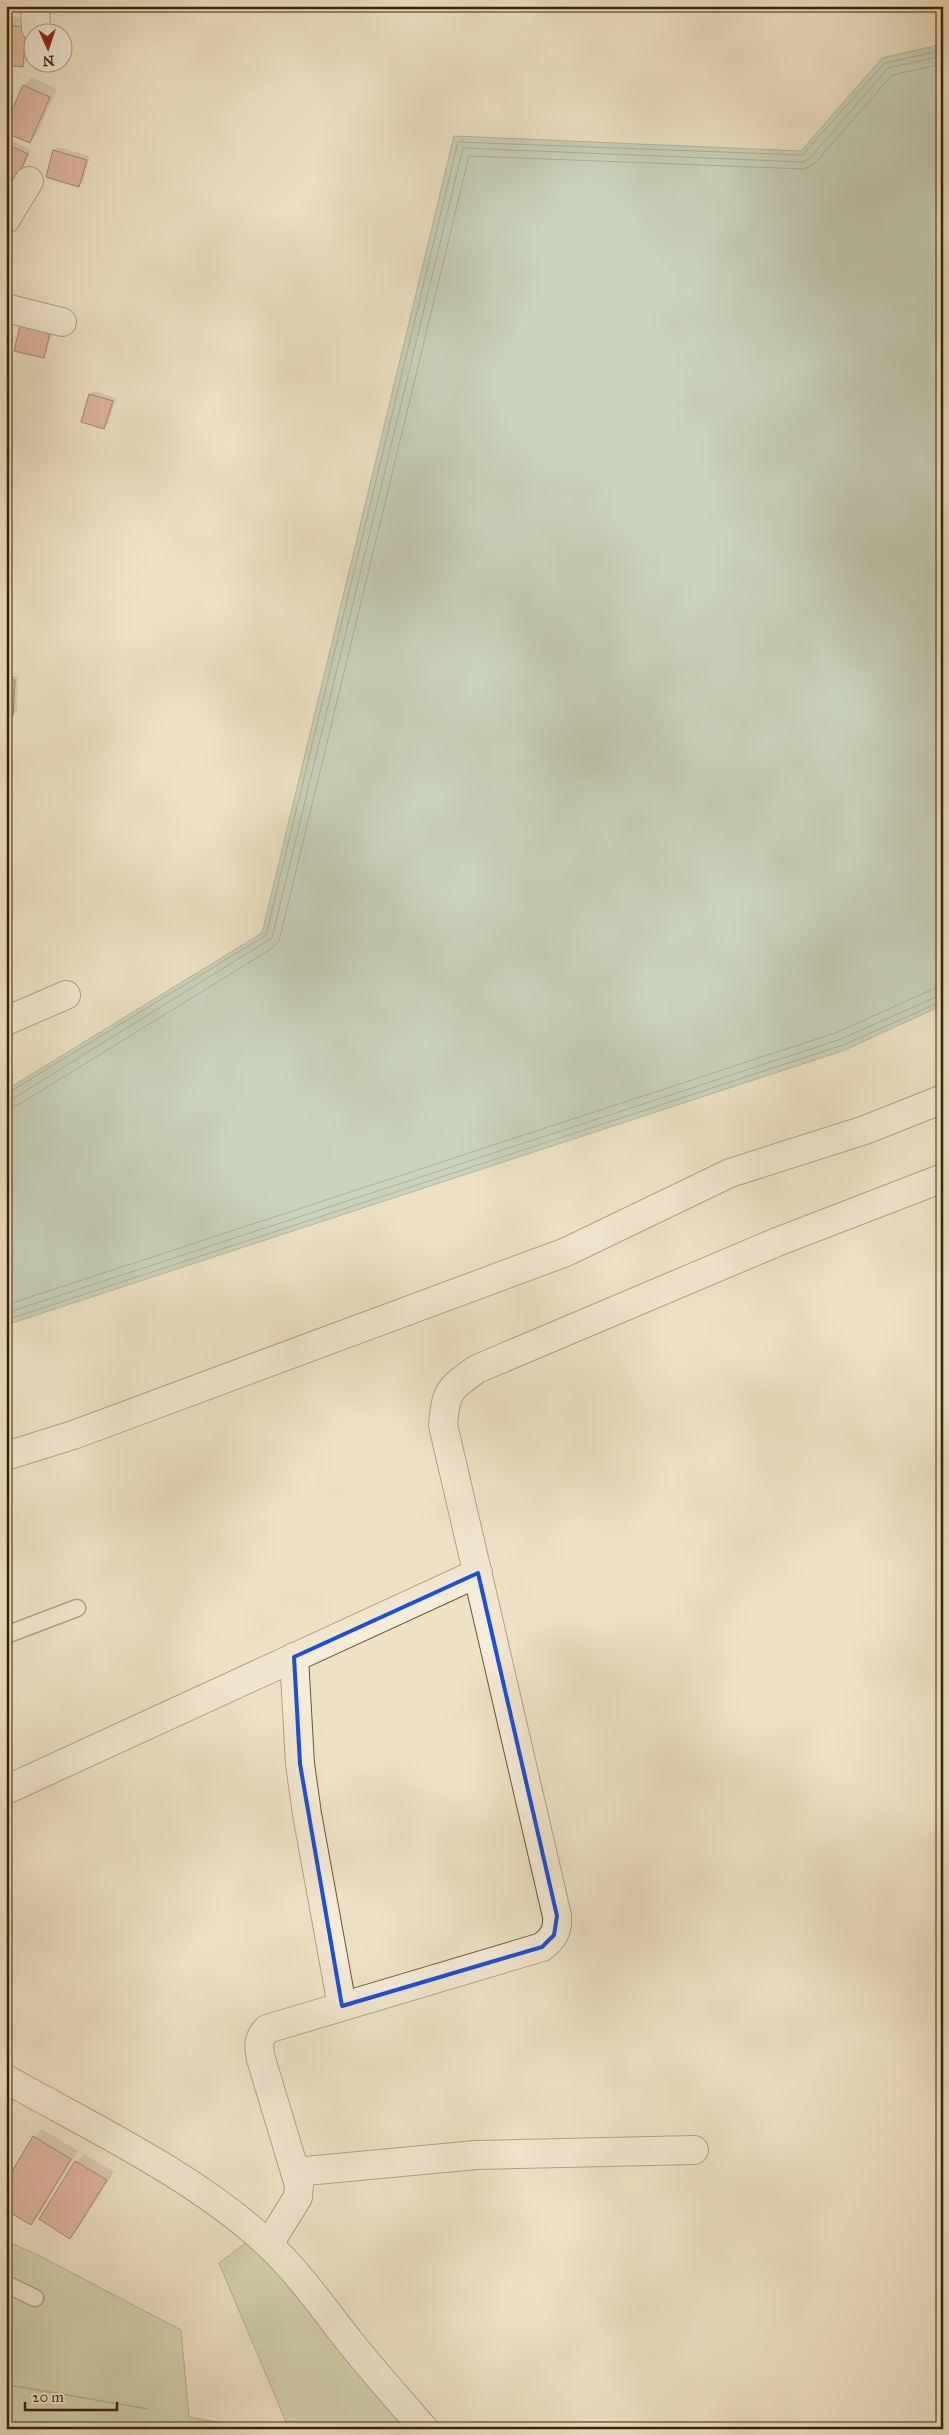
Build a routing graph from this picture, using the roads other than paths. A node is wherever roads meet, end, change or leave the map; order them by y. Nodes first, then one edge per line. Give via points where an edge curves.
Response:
1 (29, 181) dead end
2 (6, 219) edge
3 (6, 308) edge
4 (62, 322) dead end
5 (66, 995) dead end
6 (6, 1021) edge
7 (943, 1099) edge
8 (943, 1178) edge
9 (6, 1456) edge
10 (478, 1573) junction
11 (77, 1608) dead end
12 (6, 1635) edge
13 (294, 1658) junction
14 (6, 1790) edge
15 (342, 2006) junction
16 (6, 2079) edge
17 (694, 2150) dead end
18 (295, 2172) junction
19 (269, 2244) junction
20 (6, 2284) edge
21 (35, 2298) dead end
22 (424, 2429) edge

1 - 2 street
3 - 4 street
5 - 6 street
7 - 9 street via 865,1130 730,1173 566,1252 82,1432
8 - 10 street via 778,1242 477,1369 453,1386 445,1400 443,1425
10 - 13 street
10 - 15 street via 557,1927 554,1935 542,1946
11 - 12 lane
13 - 14 street
13 - 15 street via 300,1764
15 - 18 street via 267,2029 260,2036 261,2058
16 - 19 street via 168,2171 220,2204
17 - 18 street via 476,2155
18 - 19 street via 298,2197
19 - 22 street
20 - 21 lane

